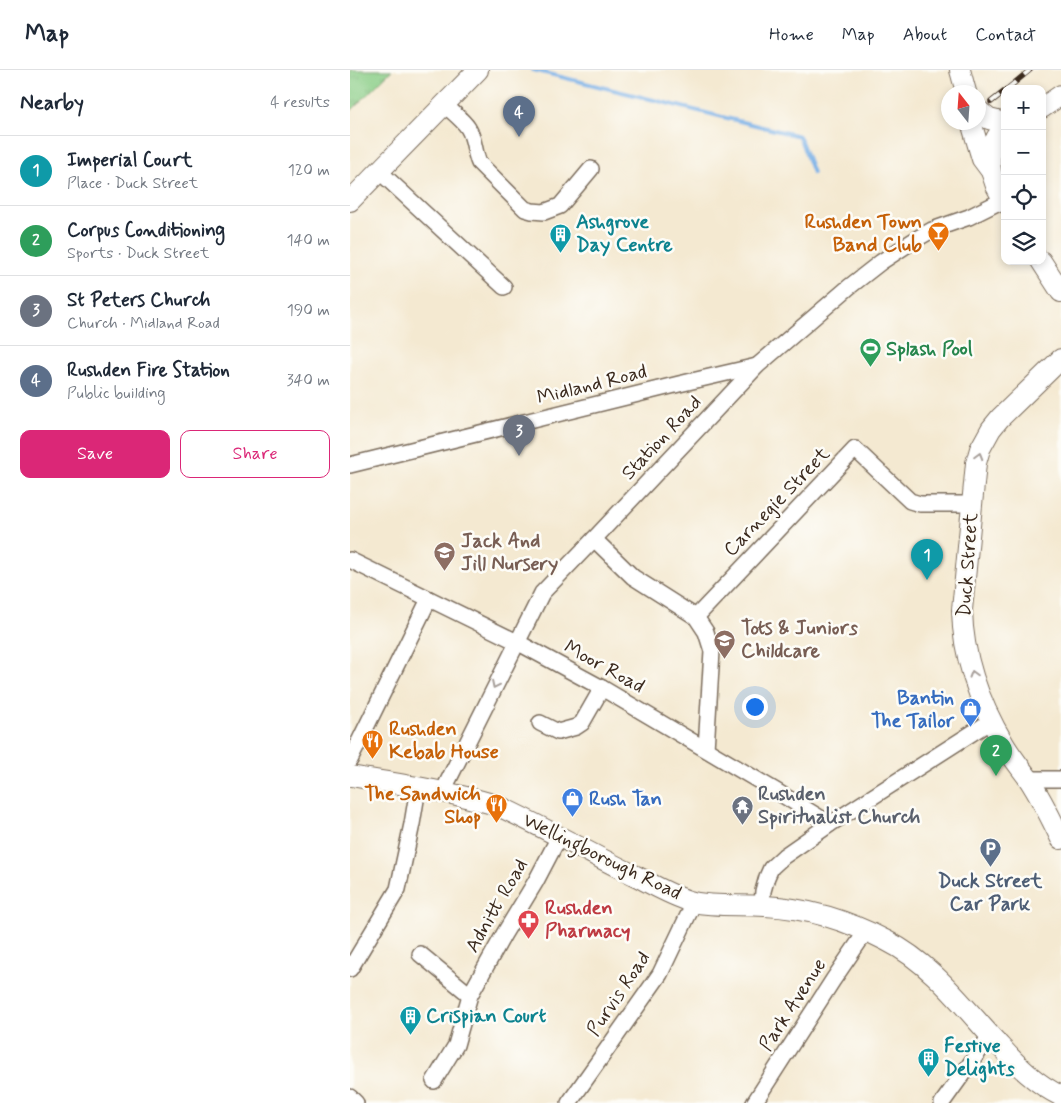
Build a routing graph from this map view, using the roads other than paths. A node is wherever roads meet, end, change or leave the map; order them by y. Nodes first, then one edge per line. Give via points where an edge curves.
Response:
1 (478, 70) edge
2 (960, 70) edge
3 (964, 85) edge
4 (1061, 95) edge
5 (445, 105) junction
6 (1046, 105) edge
7 (976, 130) edge
8 (983, 130) edge
9 (1001, 130) edge
10 (1001, 134) edge
11 (591, 169) dead end
12 (990, 171) junction
13 (379, 172) junction
14 (1001, 196) edge
15 (350, 201) edge
16 (1001, 203) edge
17 (1044, 265) edge
18 (504, 287) dead end
19 (1061, 292) edge
20 (1061, 359) edge
21 (758, 366) junction
22 (350, 465) edge
23 (972, 504) junction
24 (594, 539) junction
25 (350, 560) edge
26 (429, 599) junction
27 (696, 617) junction
28 (517, 642) junction
29 (602, 688) junction
30 (992, 722) junction
31 (540, 723) dead end
32 (706, 749) junction
33 (350, 760) edge
34 (350, 776) edge
35 (1028, 779) junction
36 (1061, 779) edge
37 (418, 788) junction
38 (445, 793) junction
39 (830, 824) junction
40 (559, 837) junction
41 (1061, 839) edge
42 (692, 902) junction
43 (762, 905) junction
44 (867, 930) junction
45 (420, 954) dead end
46 (350, 969) edge
47 (470, 995) junction
48 (991, 1036) junction
49 (434, 1081) dead end
50 (1061, 1096) edge
51 (350, 1097) edge
52 (356, 1103) edge
53 (568, 1103) edge
54 (754, 1103) edge
55 (942, 1103) edge

1 - 5 main road
2 - 3 main road
4 - 6 main road
5 - 11 street via 468,127 479,163 525,209 544,212 560,206
5 - 13 main road
7 - 12 main road via 982,159
8 - 9 main road via 986,134
10 - 12 main road via 990,154
12 - 14 main road
13 - 15 main road
13 - 18 street
16 - 21 street, Station Road via 932,230 881,262
17 - 19 main road
23 -> 20 main road, Duck Street via 976,463 991,429
21 - 22 street, Midland Road
21 - 24 street, Station Road
23 - 27 street, Carnegie Street via 916,504 855,449
30 -> 23 main road, Duck Street via 974,680 962,619
24 - 27 street via 633,577
24 - 28 street, Station Road via 542,593
25 - 26 street, Moor Road
26 - 28 street, Moor Road
26 - 33 street
27 - 32 street via 706,632 712,651
28 - 29 street, Moor Road
28 -> 38 street, Station Road
29 - 31 street via 582,723 576,727 558,732
29 - 32 street, Moor Road
30 - 35 main road, Duck Street
30 - 39 street
32 - 39 street, Moor Road
34 - 37 main road, Wellingborough Road
35 - 36 street
35 - 41 main road, Duck Street
37 - 38 main road, Wellingborough Road
37 - 46 street via 398,889
38 - 40 main road, Wellingborough Road via 496,805
39 - 43 street via 771,868
40 - 42 main road, Wellingborough Road
40 - 47 street, Adnitt Road
42 - 43 main road, Wellingborough Road
42 - 53 street, Purvis Road via 660,974
43 - 44 main road, Wellingborough Road via 819,914
44 - 48 main road, Wellingborough Road via 926,967
44 - 54 street, Park Avenue
45 - 47 street
47 - 49 street, Adnitt Road via 456,1045
48 - 50 main road, Wellingborough Road via 1033,1079
48 - 55 street
51 - 52 street

